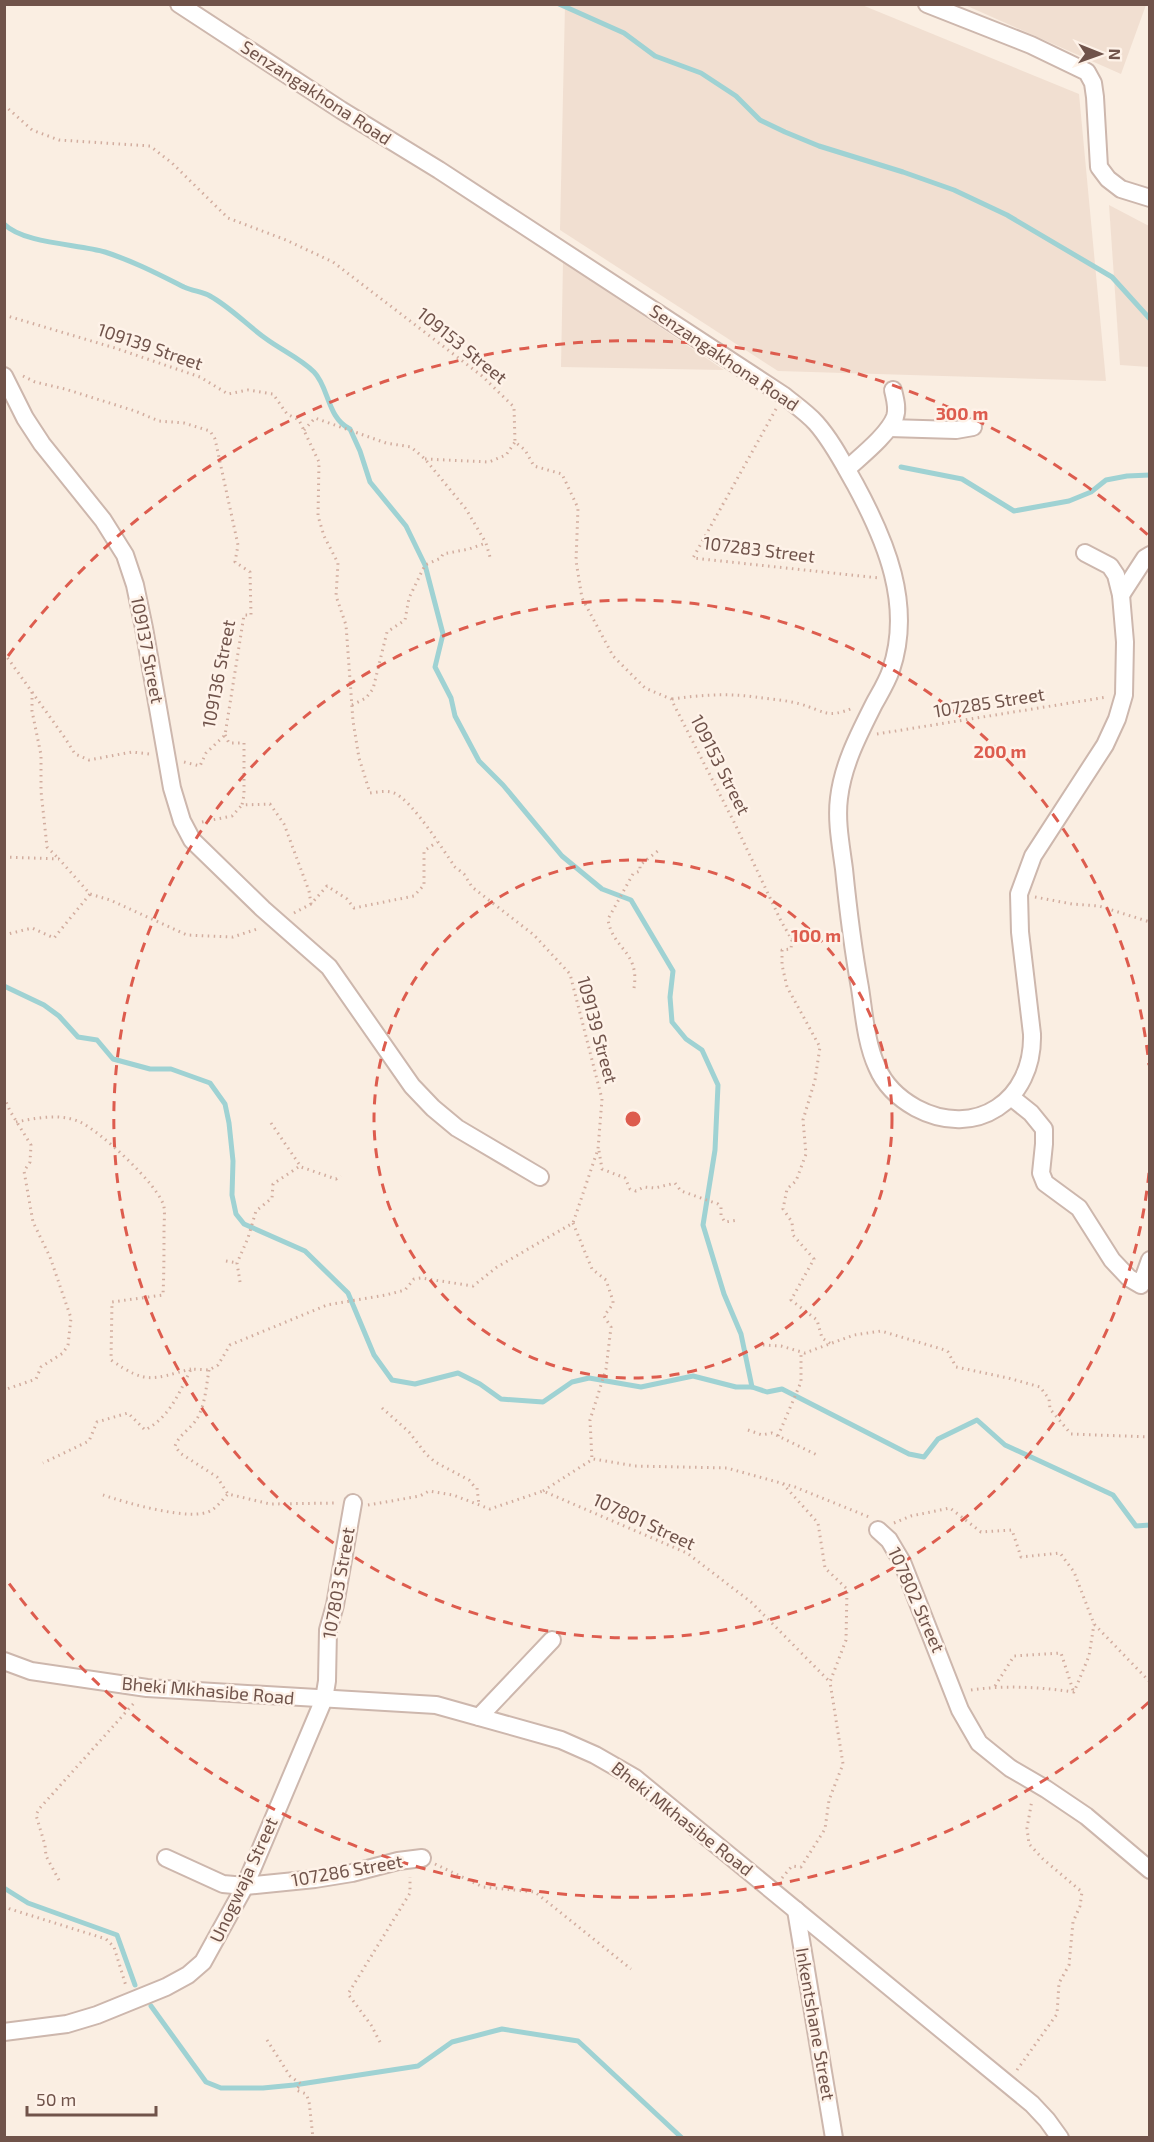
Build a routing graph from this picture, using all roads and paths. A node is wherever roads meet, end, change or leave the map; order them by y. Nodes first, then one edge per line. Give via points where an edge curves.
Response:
1 (179, 4) edge
2 (927, 4) edge
3 (4, 105) edge
4 (1149, 198) edge
5 (4, 315) edge
6 (10, 374) edge
7 (893, 390) dead end
8 (783, 395) junction
9 (973, 427) dead end
10 (889, 428) junction
11 (304, 430) junction
12 (515, 442) junction
13 (425, 459) junction
14 (847, 469) junction
15 (486, 543) junction
16 (1085, 553) dead end
17 (1149, 555) edge
18 (490, 557) dead end
19 (895, 580) junction
20 (1121, 595) junction
21 (4, 653) edge
22 (32, 691) junction
23 (1124, 695) junction
24 (671, 699) junction
25 (877, 699) junction
26 (352, 705) junction
27 (225, 735) junction
28 (858, 737) junction
29 (167, 758) junction
30 (242, 805) junction
31 (184, 825) junction
32 (659, 850) dead end
33 (59, 859) dead end
34 (90, 894) dead end
35 (1019, 894) junction
36 (311, 904) dead end
37 (1149, 922) edge
38 (4, 934) edge
39 (852, 939) junction
40 (792, 940) junction
41 (634, 988) dead end
42 (4, 1097) edge
43 (1011, 1097) junction
44 (16, 1122) junction
45 (271, 1123) dead end
46 (598, 1149) junction
47 (300, 1166) junction
48 (341, 1176) dead end
49 (540, 1177) dead end
50 (738, 1220) dead end
51 (573, 1223) junction
52 (1149, 1260) edge
53 (226, 1261) dead end
54 (237, 1263) junction
55 (240, 1282) dead end
56 (831, 1344) junction
57 (763, 1345) dead end
58 (801, 1352) junction
59 (191, 1369) junction
60 (209, 1370) junction
61 (4, 1390) edge
62 (382, 1408) dead end
63 (748, 1430) dead end
64 (778, 1436) junction
65 (1149, 1437) edge
66 (817, 1455) dead end
67 (592, 1460) junction
68 (44, 1464) dead end
69 (782, 1483) junction
70 (543, 1491) junction
71 (228, 1494) junction
72 (103, 1495) dead end
73 (353, 1503) junction
74 (479, 1505) junction
75 (878, 1530) junction
76 (1094, 1624) junction
77 (552, 1640) dead end
78 (4, 1661) edge
79 (830, 1682) junction
80 (1149, 1682) edge
81 (995, 1686) junction
82 (147, 1688) junction
83 (955, 1692) junction
84 (1074, 1692) junction
85 (324, 1700) junction
86 (479, 1717) junction
87 (1035, 1782) junction
88 (166, 1858) dead end
89 (416, 1859) junction
90 (1149, 1870) edge
91 (59, 1880) dead end
92 (244, 1886) junction
93 (771, 1889) junction
94 (4, 1905) edge
95 (796, 1910) junction
96 (631, 1969) dead end
97 (130, 2003) junction
98 (4, 2032) edge
99 (267, 2040) dead end
100 (380, 2042) dead end
101 (1008, 2084) junction
102 (313, 2138) edge
103 (834, 2138) edge
104 (1060, 2138) edge

1 - 8 street, Senzangakhona Road
2 - 4 street via 1087,72 1095,97 1099,167 1121,189
3 - 12 path, 109153 Street via 32,130 59,140 150,146 228,218 333,262 482,376 506,399 514,407
5 - 11 path, 109139 Street via 200,377 228,394 248,390 273,394
6 - 27 path, 109136 Street via 159,421 210,431 215,439 238,545 235,562 250,572 251,615 244,615
6 - 29 street, 109137 Street via 26,418 42,444 98,513 125,555 135,585
7 - 10 street via 897,405
8 - 14 street, Senzangakhona Road via 816,422
8 - 19 path, 107283 Street via 693,558
9 - 10 street
10 - 14 street
11 - 13 path via 315,418 321,419 386,443 411,447
11 - 26 path, 109139 Street via 319,462 318,516 338,563 336,596 346,625
12 - 13 path via 506,455 489,462
12 - 24 path, 109153 Street via 534,466 562,474 578,508 576,561 582,598 613,656 645,688
13 - 15 path via 466,509
14 - 19 street, Senzangakhona Road via 873,518
15 - 18 path
15 - 26 path via 443,554 425,565 409,598 405,620 387,632 373,689
16 - 20 street, Senzangakhona Road via 1110,566
17 - 20 street
19 - 25 street, Senzangakhona Road via 898,641 890,673
20 - 23 street, Senzangakhona Road
21 - 22 path, 109136 Street
22 - 29 path, 109136 Street via 75,754 89,760 132,752
22 - 33 path via 47,847
23 - 28 path, 107285 Street
23 - 35 street, Senzangakhona Road via 1105,745 1033,856
24 - 25 path via 732,694 838,714
24 - 40 path, 109153 Street
25 - 28 street, Senzangakhona Road
26 - 46 path, 109139 Street via 358,758 370,793 395,793 409,805 472,887 534,935 570,974 602,1099
27 - 29 path, 109136 Street via 206,753 200,766
27 - 30 path via 229,743 244,743
28 - 39 street, Senzangakhona Road via 839,800
29 - 31 street, 109137 Street
30 - 31 path via 232,816
30 - 36 path via 270,804 284,824
31 - 49 street, 109137 Street via 208,856 329,967 412,1086 433,1108 457,1128
32 - 41 path via 633,874 608,919 619,944 631,958 636,975
34 - 38 path via 54,938 32,928
35 - 37 path via 1099,906
35 - 43 street, Senzangakhona Road via 1033,1051 1021,1084
39 - 40 path via 799,934
39 - 43 street, Senzangakhona Road via 869,1045 885,1083 899,1098 939,1117 971,1119 984,1116
40 - 56 path via 791,949 782,950 787,987 820,1047 803,1120 806,1154 796,1181 787,1189 783,1209 792,1222 793,1235 814,1259 791,1300 817,1320 822,1338
42 - 44 path
43 - 52 street via 1044,1129 1041,1173 1046,1183 1079,1208 1112,1260 1141,1285
44 - 59 path via 40,1117 80,1122 124,1156 158,1194 164,1208 163,1295 112,1302 111,1360 133,1375 154,1378
44 - 61 path via 31,1145 30,1162 24,1171 33,1222 71,1318 68,1346 63,1353 41,1367 36,1379
45 - 47 path
46 - 50 path via 602,1169 626,1178 630,1189 675,1183 681,1191 718,1204 725,1222
46 - 51 path, 109139 Street
47 - 48 path via 336,1179
47 - 54 path via 273,1184 272,1198 256,1211
51 - 60 path via 497,1267 473,1286 421,1278 396,1293 327,1305 230,1345 218,1365
51 - 67 path via 592,1269 606,1280 613,1301 604,1316 611,1327 606,1369 590,1420
53 - 54 path
54 - 55 path
56 - 58 path
56 - 65 path via 854,1335 883,1331 945,1350 956,1368 1040,1387 1049,1399 1050,1409 1071,1434
57 - 58 path
58 - 64 path via 801,1382
59 - 60 path
59 - 68 path via 173,1406 156,1424 145,1430 128,1413 97,1422 89,1441
60 - 71 path via 200,1412 175,1446 218,1477
62 - 74 path via 430,1458 477,1488
63 - 64 path
64 - 66 path
67 - 69 path, 107802 Street via 634,1466 727,1468
67 - 70 path
69 - 75 path, 107802 Street via 872,1518
69 - 79 path via 818,1523 825,1568 847,1589 846,1640
70 - 74 path via 490,1509
70 - 79 path, 107801 Street via 687,1553 751,1602
71 - 72 path via 210,1512 186,1514
71 - 73 path via 270,1504
73 - 74 path via 376,1505 429,1491
73 - 85 street, 107803 Street via 328,1630
75 - 76 path via 911,1516 950,1508 981,1532 1012,1530 1021,1557 1060,1553 1074,1572
75 - 83 street, 107802 Street via 890,1540 902,1562
76 - 80 path
76 - 84 path via 1089,1656
77 - 86 street
78 - 82 street, Bheki Mkhasibe Road via 32,1671
79 - 93 path via 843,1764 829,1800 825,1829 801,1867 792,1866
81 - 83 path
81 - 84 path
81 - 84 path via 1014,1656 1061,1653
82 - 85 street, Bheki Mkhasibe Road
82 - 91 path via 36,1815 46,1856
83 - 87 street, 107802 Street via 979,1743
85 - 86 street, Bheki Mkhasibe Road via 436,1705
85 - 92 street, Unogwaja Street
86 - 93 street, Bheki Mkhasibe Road via 561,1740 635,1778
87 - 90 street, 107802 Street via 1086,1816
87 - 101 path via 1027,1828 1029,1844 1082,1892 1073,1922 1070,1965 1059,1983 1057,2013
88 - 92 street, 107286 Street via 223,1884
89 - 92 street, 107286 Street via 315,1879
89 - 96 path, 107286 Street via 483,1887 535,1892
89 - 100 path via 410,1893 348,1994
92 - 97 street, Unogwaja Street via 203,1962 178,1981
93 - 95 street, Bheki Mkhasibe Road
94 - 97 path via 106,1939 114,1947
95 - 101 street, Bheki Mkhasibe Road
95 - 103 street, Inkentshane Street
97 - 98 street, Unogwaja Street via 67,2024
99 - 102 path via 290,2076 301,2084 296,2090 306,2094
101 - 104 street, Bheki Mkhasibe Road via 1047,2120

